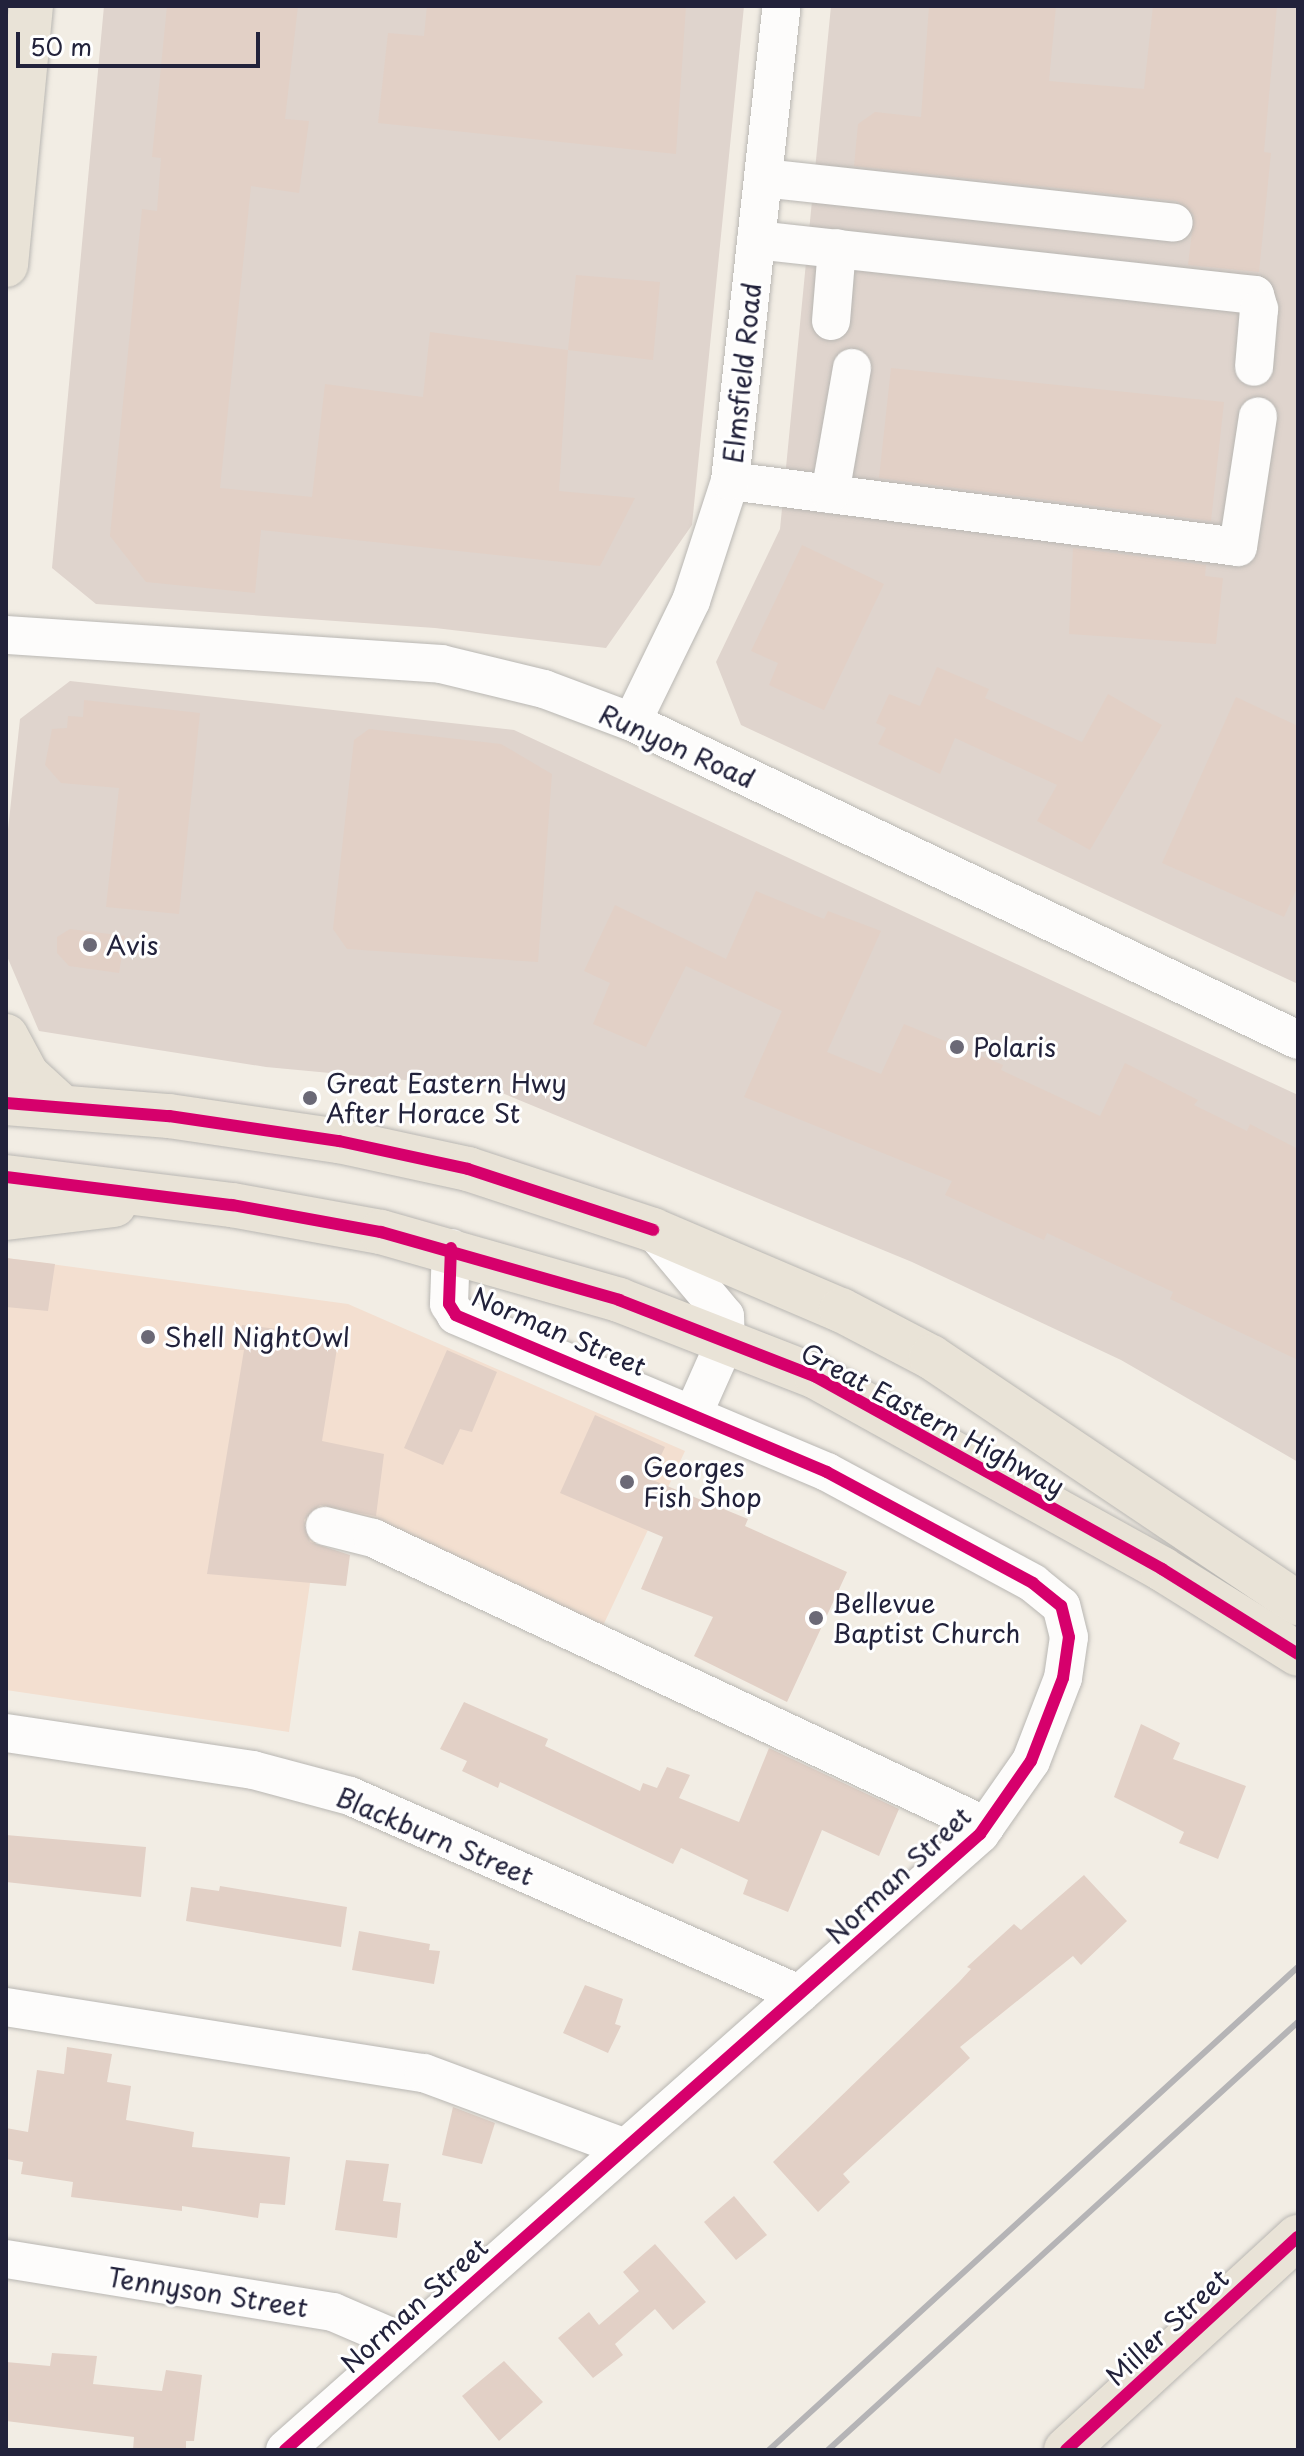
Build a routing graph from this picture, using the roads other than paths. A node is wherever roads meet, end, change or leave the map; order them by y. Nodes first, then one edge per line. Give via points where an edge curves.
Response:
1 (31, 6) edge
2 (782, 6) edge
3 (12, 137) edge
4 (763, 178) junction
5 (1174, 223) dead end
6 (756, 240) junction
7 (837, 248) junction
8 (6, 265) edge
9 (831, 321) dead end
10 (1254, 367) dead end
11 (852, 368) dead end
12 (1258, 417) dead end
13 (730, 481) junction
14 (830, 494) junction
15 (6, 635) edge
16 (632, 722) junction
17 (6, 1036) edge
18 (1298, 1040) edge
19 (6, 1103) edge
20 (62, 1107) junction
21 (6, 1177) edge
22 (137, 1193) junction
23 (6, 1218) edge
24 (653, 1230) junction
25 (451, 1248) junction
26 (726, 1340) junction
27 (694, 1412) junction
28 (325, 1526) dead end
29 (1298, 1604) edge
30 (1298, 1654) edge
31 (6, 1733) edge
32 (986, 1826) junction
33 (799, 1994) junction
34 (6, 2007) edge
35 (623, 2147) junction
36 (1298, 2237) edge
37 (6, 2259) edge
38 (405, 2343) junction
39 (285, 2450) edge
40 (1066, 2450) edge

1 - 3 main road
2 - 4 street, Elmsfield Road
3 - 8 main road
4 - 5 street
4 - 6 street, Elmsfield Road
6 - 7 street
6 - 13 street, Elmsfield Road
7 - 9 street
7 - 10 street via 1255,295 1259,309
11 - 14 street
12 - 14 street via 1238,547
13 - 14 street
13 - 16 street, Elmsfield Road via 691,601
15 - 16 street, Runyon Road via 441,664 544,689
16 - 18 street, Runyon Road
17 - 20 main road via 27,1075
19 - 20 main road, Great Eastern Highway
20 - 24 main road, Great Eastern Highway via 169,1116 339,1141 468,1169
21 - 22 main road, Great Eastern Highway
22 - 23 main road via 105,1209
22 - 25 main road, Great Eastern Highway via 247,1208
24 - 26 street via 725,1316
24 - 29 main road, Great Eastern Highway via 841,1310 931,1357
25 - 26 main road, Great Eastern Highway
25 - 27 street, Norman Street via 449,1304 456,1315
26 - 27 street
26 - 30 main road, Great Eastern Highway via 816,1377 1000,1477
27 - 32 street, Norman Street via 827,1472 1033,1583 1061,1606 1069,1637 1063,1678 1031,1761
28 - 32 street via 373,1538
31 - 33 street, Blackburn Street via 253,1770 350,1796
32 - 33 street, Norman Street
33 - 35 street, Norman Street
34 - 35 street via 424,2073
35 - 38 street, Norman Street
36 - 40 main road, Miller Street
37 - 38 street, Tennyson Street via 333,2312
38 - 39 street, Norman Street

